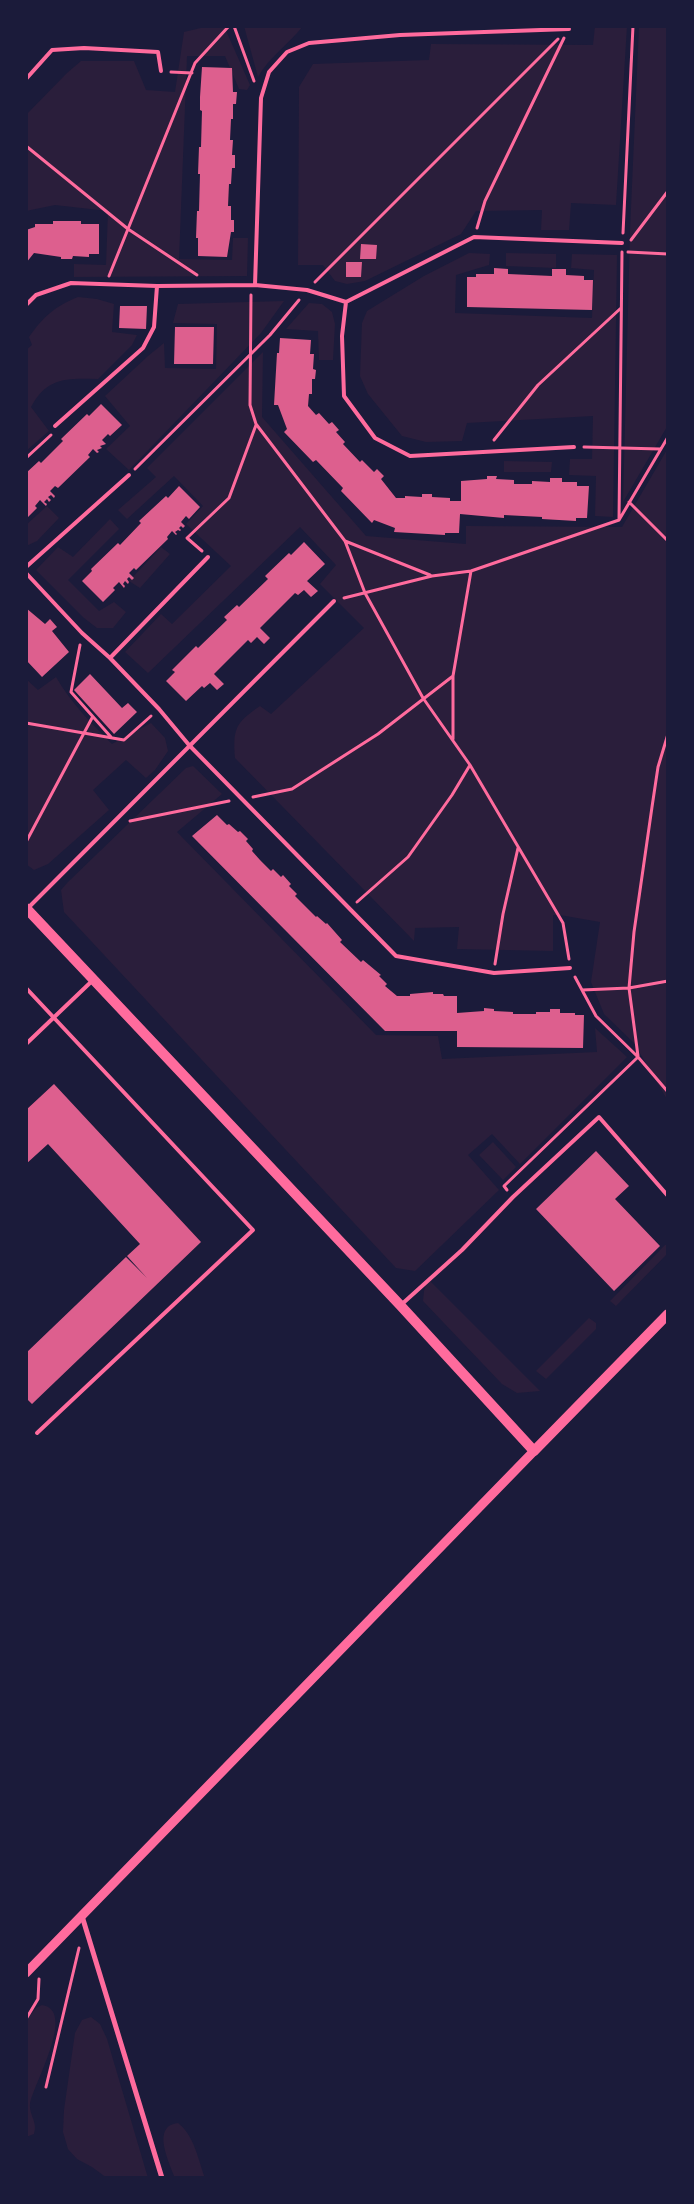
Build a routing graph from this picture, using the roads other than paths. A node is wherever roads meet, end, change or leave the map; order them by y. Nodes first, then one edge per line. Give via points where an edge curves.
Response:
1 (569, 29) road end
2 (161, 71) road end
3 (26, 80) edge
4 (622, 243) road end
5 (255, 285) junction
6 (157, 286) junction
7 (346, 302) junction
8 (26, 305) edge
9 (55, 426) road end
10 (574, 447) road end
11 (129, 475) road end
12 (208, 557) road end
13 (26, 567) edge
14 (26, 573) edge
15 (334, 601) road end
16 (110, 658) junction
17 (189, 745) junction
18 (27, 909) edge
19 (570, 968) road end
20 (94, 979) junction
21 (26, 988) edge
22 (54, 1017) junction
23 (26, 1044) edge
24 (668, 1196) edge
25 (400, 1305) junction
26 (668, 1314) edge
27 (37, 1434) dead end
28 (534, 1451) junction
29 (82, 1915) junction
30 (26, 1973) edge
31 (162, 2178) edge

1 - 5 lane via 400,35 309,43 287,52 269,72 260,98
2 - 3 lane via 158,52 84,48 52,50
4 - 7 lane via 474,237
5 - 6 lane
5 - 7 lane via 307,290
6 - 8 lane via 71,283 36,295
6 - 9 lane via 154,327 143,348
7 - 10 lane via 342,336 344,396 375,438 410,456
11 - 13 lane
12 - 16 lane
14 - 16 lane
15 - 17 lane
16 - 17 lane
17 - 18 lane
17 - 19 lane via 396,956 494,973
18 - 20 main road
20 - 22 lane
20 - 25 main road
21 - 22 lane
22 - 23 lane
22 - 27 lane via 253,1230
24 - 25 lane via 599,1117 513,1197 462,1250
25 - 28 main road
26 - 28 main road
28 - 29 street
29 - 30 street
29 - 31 street

